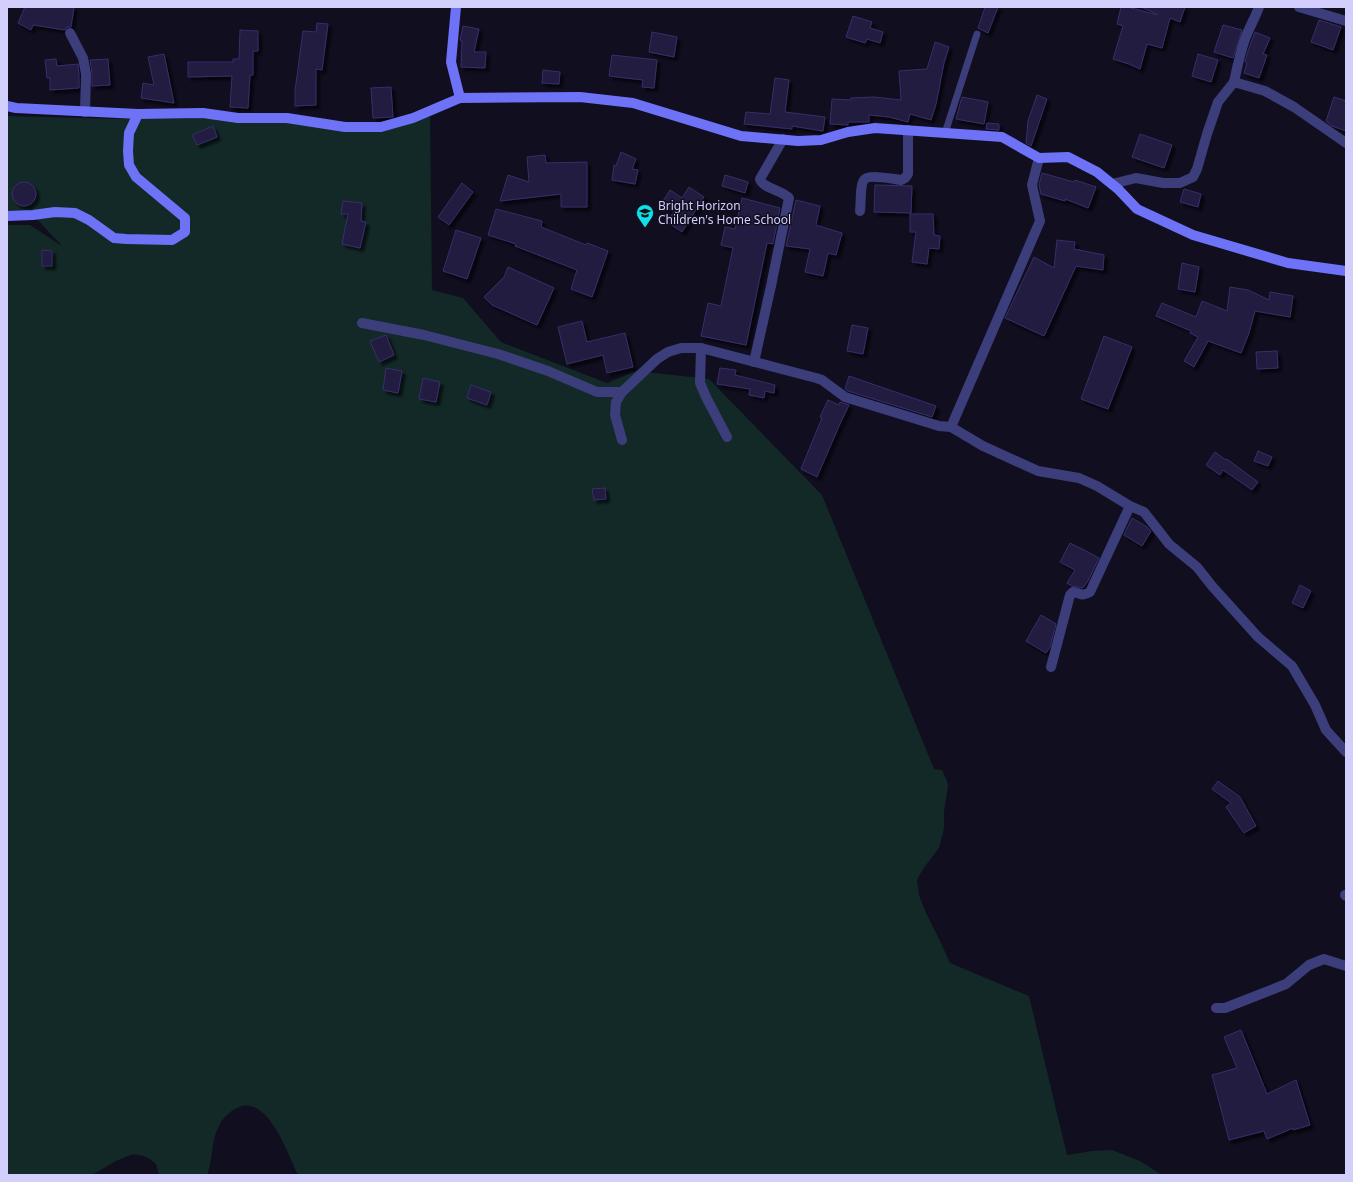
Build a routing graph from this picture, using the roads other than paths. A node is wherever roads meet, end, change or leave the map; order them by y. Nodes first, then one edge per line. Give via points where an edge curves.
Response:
1 (456, 7) edge
2 (1259, 7) edge
3 (1299, 7) edge
4 (1346, 21) edge
5 (70, 33) dead end
6 (977, 34) dead end
7 (1234, 82) junction
8 (460, 98) junction
9 (7, 106) edge
10 (84, 112) junction
11 (138, 114) junction
12 (908, 130) junction
13 (945, 133) junction
14 (783, 139) junction
15 (1346, 142) edge
16 (1039, 158) junction
17 (1115, 186) junction
18 (860, 211) dead end
19 (7, 216) edge
20 (1346, 271) edge
21 (362, 323) dead end
22 (701, 348) junction
23 (754, 362) junction
24 (622, 392) junction
25 (951, 426) junction
26 (727, 436) dead end
27 (622, 440) dead end
28 (1130, 506) junction
29 (1051, 668) dead end
30 (1346, 752) edge
31 (1346, 966) edge
32 (1216, 1008) dead end

1 - 8 street via 451,62
2 - 7 street via 1245,39
3 - 4 street
5 - 10 street via 83,58 85,69
6 - 13 lane
7 - 15 street via 1265,91
7 - 17 street via 1218,102 1198,169 1192,177 1180,183 1136,178
8 - 11 street via 413,118 381,127 345,127 287,118 238,118 203,113
8 - 14 street via 580,97 633,103 741,136
9 - 10 street
10 - 11 street
11 - 19 street via 129,133 129,165 136,177 185,218 185,232 172,240 126,240 114,238 75,213
12 - 13 street
12 - 14 street via 875,128 821,140
12 - 18 street via 908,174 901,180 868,177 863,180
13 - 16 street via 1002,137
14 - 23 street via 760,179 763,184 789,198
16 - 17 street via 1068,157 1097,172
16 - 25 street via 1032,184 1040,221
17 - 20 street via 1137,210 1194,235 1288,263
21 - 24 street via 424,335 498,354 548,371 597,392
22 - 23 street
22 - 24 street via 681,348 668,352
22 - 26 street via 700,383
23 - 25 street via 822,380 845,397 939,426
24 - 27 street via 616,402 615,415
25 - 28 street via 983,446 1038,471 1079,478
28 - 29 street via 1090,592 1085,595 1073,592 1070,595
28 - 30 street via 1144,512 1169,544 1197,567 1258,637 1292,666 1315,705 1326,730
31 - 32 street via 1324,959 1309,965 1286,984 1225,1008

